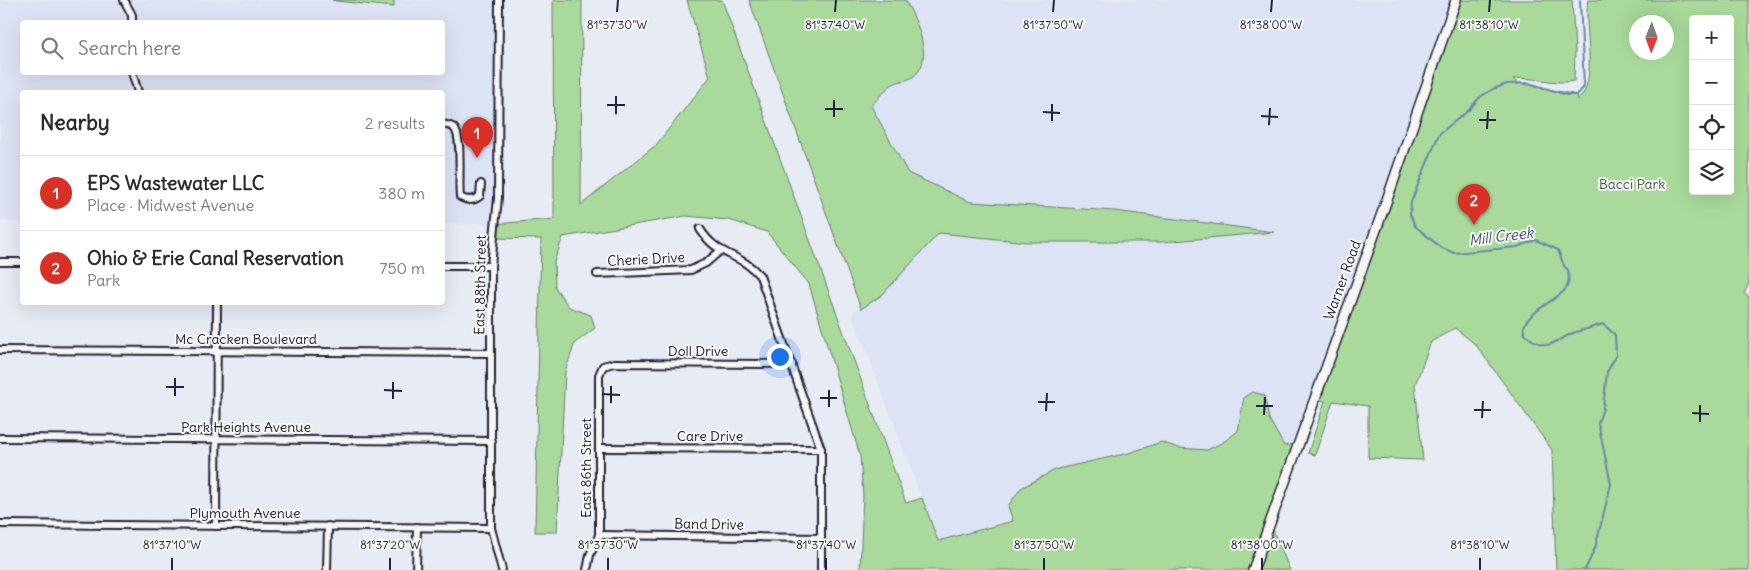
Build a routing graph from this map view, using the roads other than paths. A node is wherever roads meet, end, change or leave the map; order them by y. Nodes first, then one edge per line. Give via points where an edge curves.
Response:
1 (124, 0) edge
2 (499, 0) edge
3 (1456, 0) edge
4 (132, 20) edge
5 (133, 75) edge
6 (137, 90) edge
7 (445, 125) edge
8 (480, 184) dead end
9 (700, 229) dead end
10 (720, 251) junction
11 (0, 262) edge
12 (20, 262) edge
13 (445, 266) edge
14 (491, 266) junction
15 (597, 274) dead end
16 (217, 305) edge
17 (0, 350) edge
18 (216, 351) junction
19 (491, 354) junction
20 (792, 364) junction
21 (604, 366) joint
22 (0, 438) edge
23 (217, 440) junction
24 (492, 441) junction
25 (599, 448) junction
26 (821, 449) junction
27 (0, 524) edge
28 (216, 526) junction
29 (328, 526) junction
30 (417, 527) junction
31 (491, 528) junction
32 (599, 535) junction
33 (820, 538) junction
34 (327, 570) edge
35 (416, 570) edge
36 (502, 570) edge
37 (587, 570) edge
38 (821, 570) edge
39 (1253, 570) edge

1 - 4 street
2 - 14 street, East 88th Street via 498,198
3 - 39 main road, Warner Road
5 - 6 street
7 - 8 street via 456,130 460,197 475,200 480,196
9 - 10 street
10 - 15 street, Cherie Drive via 691,270
10 - 20 street via 752,267 760,276
11 - 12 street
13 - 14 street
14 - 19 street, East 88th Street
16 - 18 street
17 - 18 street, Mc Cracken Boulevard
18 - 19 street, Mc Cracken Boulevard
18 - 23 street
19 - 24 street, East 88th Street
20 - 21 street, Doll Drive via 614,363
20 - 26 street
21 - 25 street, East 86th Street via 599,375
22 - 23 street, Park Heights Avenue
23 - 24 street, Park Heights Avenue
23 - 28 street
24 - 31 street, East 88th Street
25 - 26 street, Care Drive
25 - 32 street, East 86th Street
26 - 33 street
27 - 28 street, Plymouth Avenue
28 - 29 street, Plymouth Avenue
29 - 30 street, Plymouth Avenue
29 - 34 street
30 - 31 street, Plymouth Avenue
30 - 35 street
31 - 36 street, East 88th Street
32 - 33 street, Band Drive
32 - 37 street, East 86th Street
33 - 38 street

